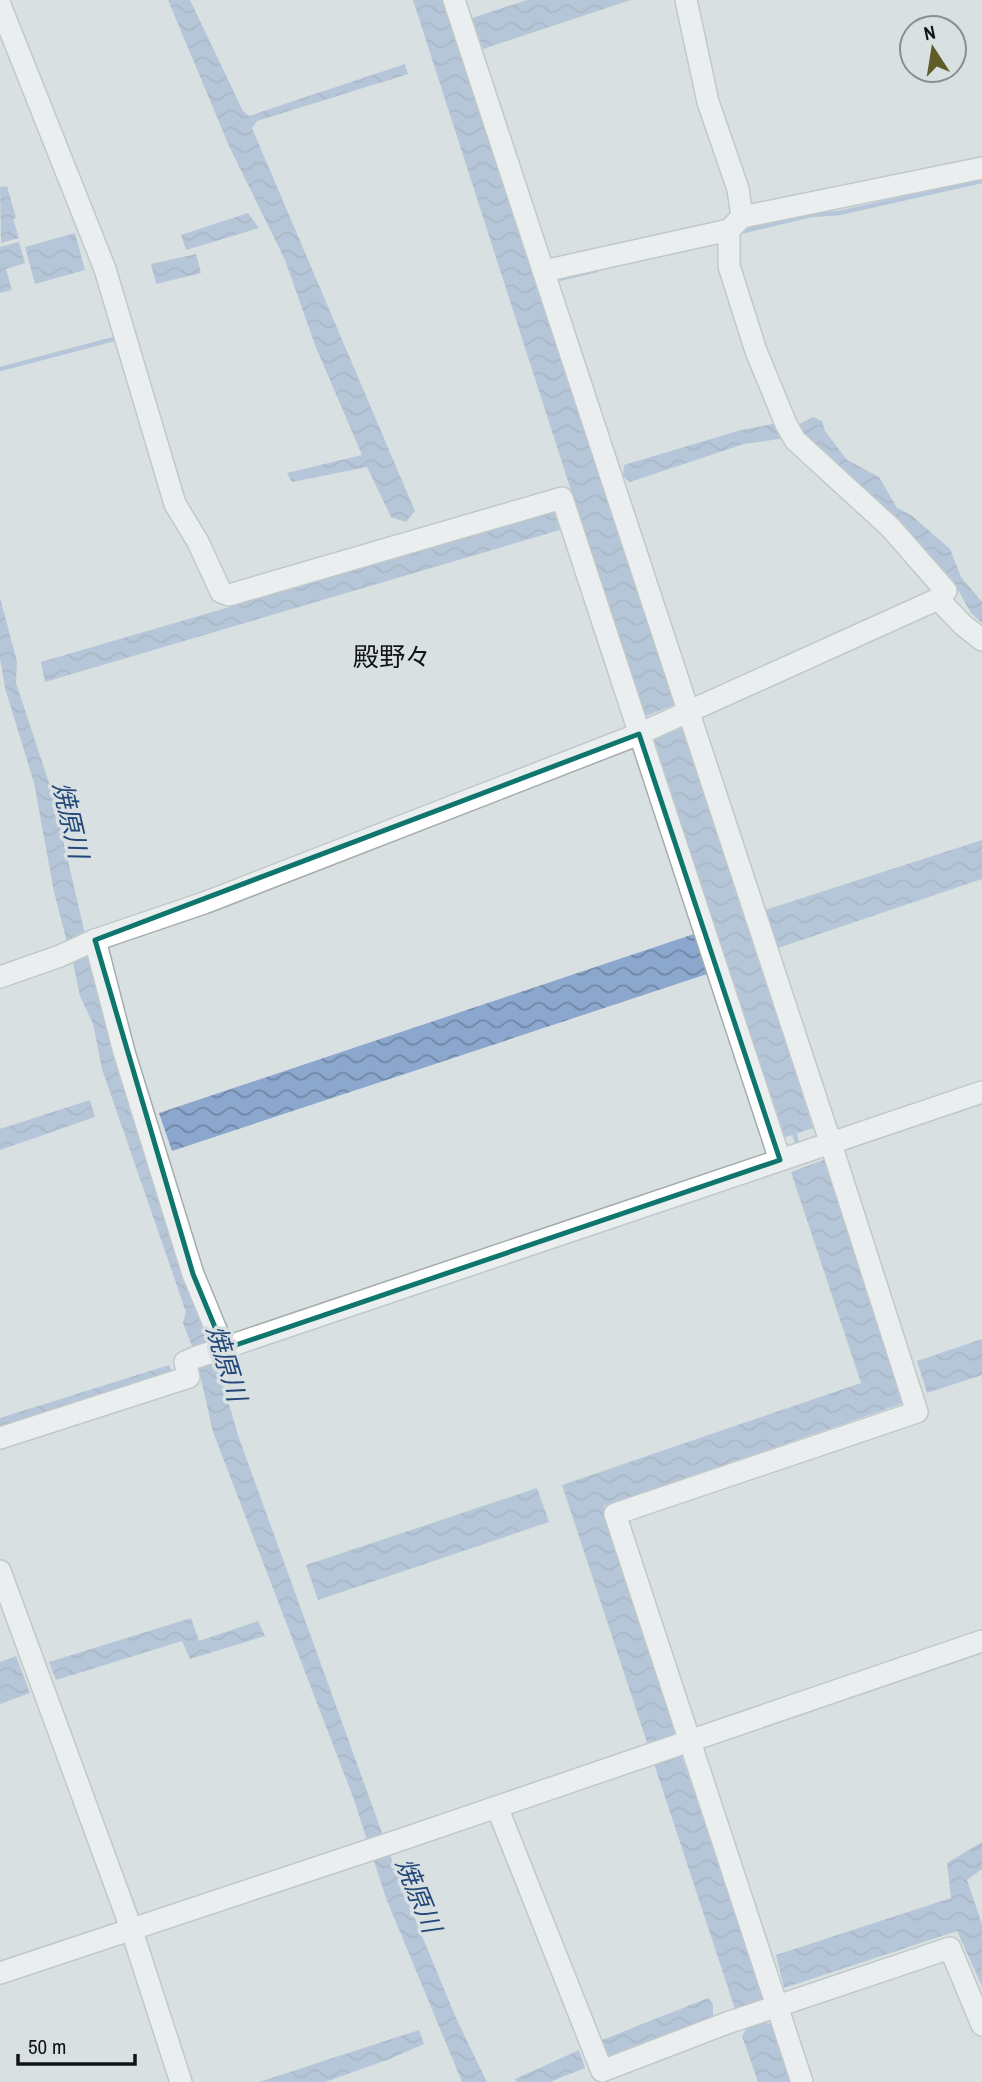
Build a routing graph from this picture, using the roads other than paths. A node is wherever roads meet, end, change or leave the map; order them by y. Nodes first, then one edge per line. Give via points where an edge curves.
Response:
1 (454, 0) edge
2 (686, 0) edge
3 (0, 5) edge
4 (982, 168) edge
5 (733, 230) junction
6 (547, 279) junction
7 (938, 599) junction
8 (982, 640) edge
9 (689, 713) junction
10 (639, 734) junction
11 (95, 940) junction
12 (0, 977) edge
13 (982, 1093) edge
14 (829, 1145) junction
15 (781, 1159) junction
16 (221, 1350) junction
17 (0, 1438) edge
18 (0, 1571) edge
19 (982, 1641) edge
20 (689, 1741) junction
21 (497, 1807) junction
22 (131, 1928) junction
23 (0, 1973) edge
24 (771, 2008) junction
25 (982, 2025) edge
26 (181, 2082) edge
27 (802, 2082) edge

1 - 6 street
2 - 5 street via 708,102 737,190
3 - 10 street via 104,269 175,504 221,592 229,596 562,498
4 - 5 street
5 - 6 street
5 - 7 street via 729,266 755,351 791,432 926,566 946,591
6 - 9 street
7 - 8 street
7 - 9 street
9 - 10 street
9 - 14 street
10 - 11 street via 204,903
10 - 15 street
11 - 12 street
11 - 16 street via 124,1052
13 - 14 street
14 - 15 street
14 - 20 street via 916,1412 615,1514
15 - 16 street
16 - 17 street via 185,1362 188,1377
18 - 22 street
19 - 20 street
20 - 21 street
20 - 24 street
21 - 22 street
21 - 24 street via 602,2071
22 - 23 street
22 - 26 street
24 - 25 street via 950,1948
24 - 27 street

